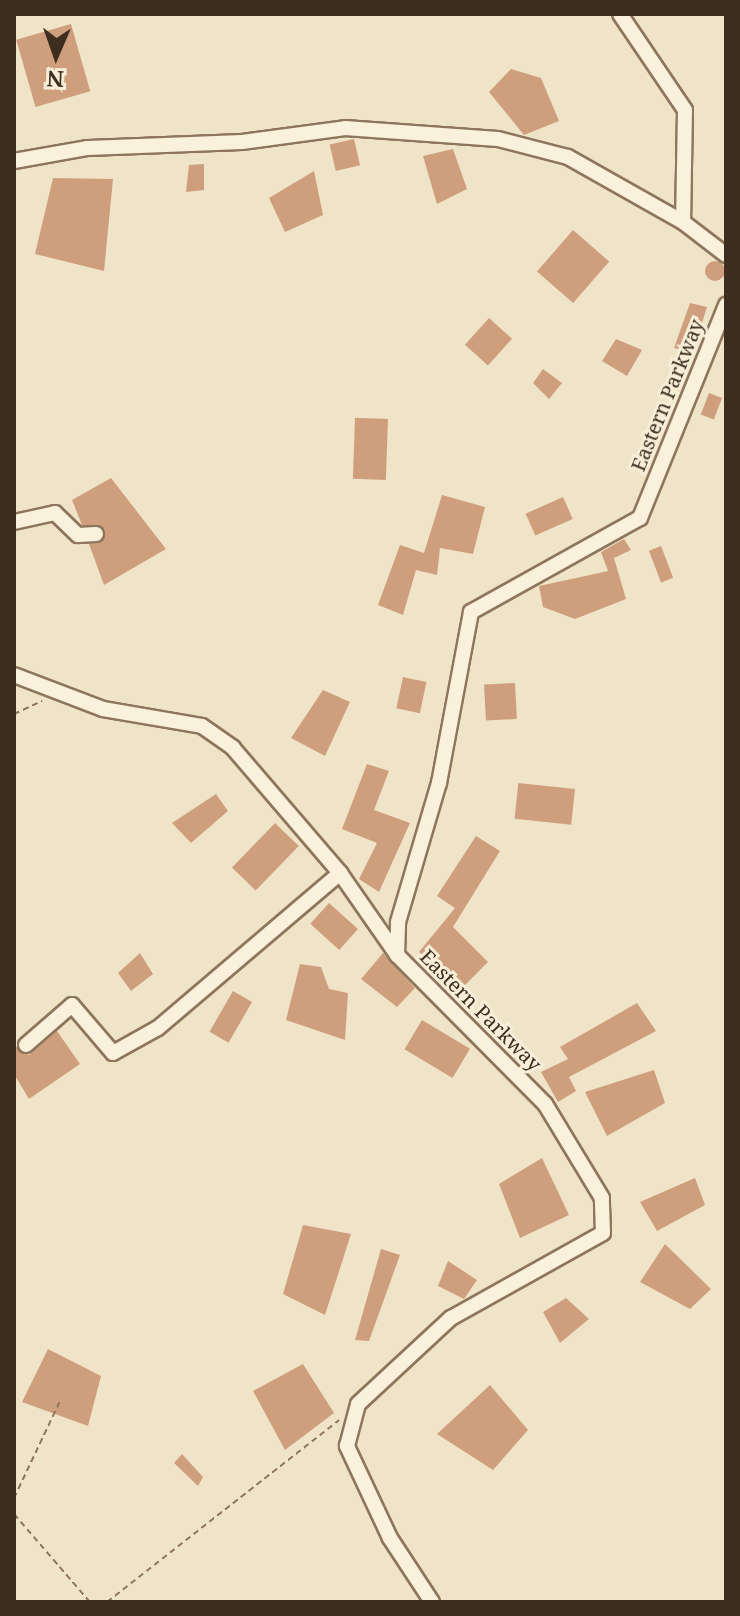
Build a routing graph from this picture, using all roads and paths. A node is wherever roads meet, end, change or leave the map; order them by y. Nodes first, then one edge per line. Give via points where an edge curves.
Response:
1 (620, 14) edge
2 (14, 161) edge
3 (683, 222) junction
4 (726, 255) edge
5 (726, 305) edge
6 (14, 522) edge
7 (96, 534) dead end
8 (14, 675) edge
9 (59, 694) junction
10 (14, 714) edge
11 (340, 873) junction
12 (397, 955) junction
13 (26, 1045) dead end
14 (61, 1399) dead end
15 (358, 1404) junction
16 (14, 1498) edge
17 (14, 1514) edge
18 (90, 1602) edge
19 (107, 1602) edge
20 (432, 1602) edge

1 - 3 street via 685,110
2 - 3 street via 88,148 242,142 345,128 498,139 568,157
3 - 4 street
5 - 12 street, Eastern Parkway via 640,518 471,612 439,783 398,922
6 - 7 street via 55,513 78,535
8 - 9 street
9 - 10 path
9 - 11 street via 202,726 233,748
11 - 12 street
11 - 13 street via 158,1028 113,1053 72,1005
12 - 15 street, Eastern Parkway via 545,1104 602,1198 603,1233 451,1318
14 - 16 path
15 - 19 path
15 - 20 street via 347,1446 390,1538
17 - 18 path

